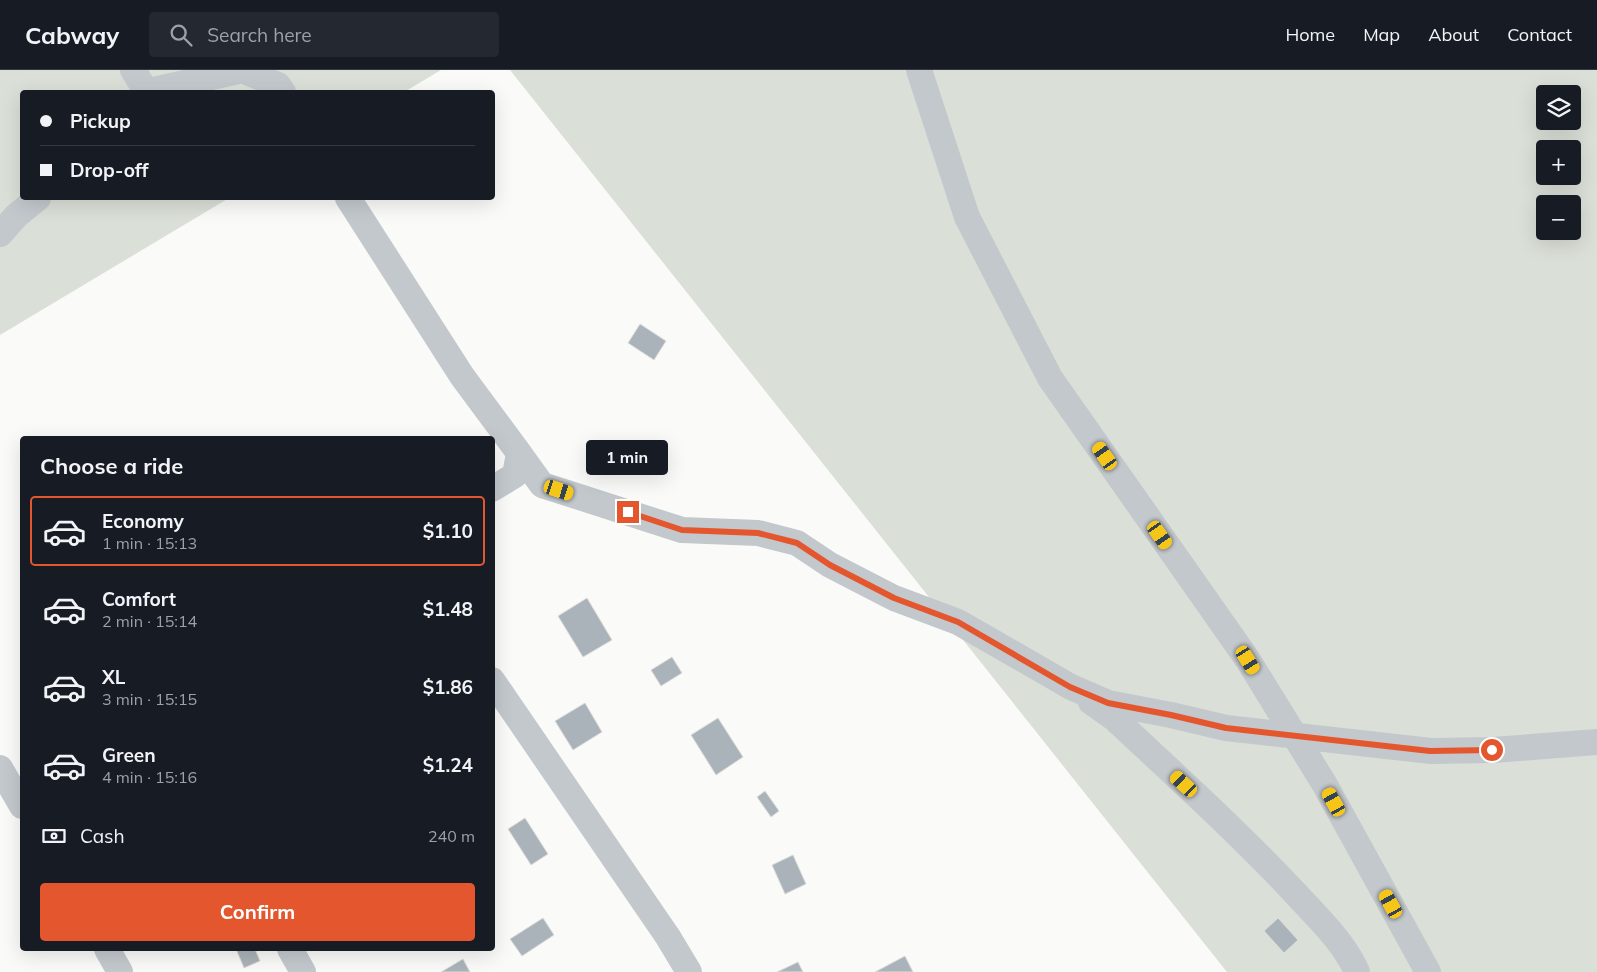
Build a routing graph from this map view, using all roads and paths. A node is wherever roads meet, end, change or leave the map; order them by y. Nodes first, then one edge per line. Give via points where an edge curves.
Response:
1 (242, 70) edge
2 (919, 70) edge
3 (141, 85) edge
4 (282, 90) edge
5 (36, 200) edge
6 (349, 200) edge
7 (0, 234) edge
8 (519, 454) junction
9 (495, 487) edge
10 (495, 684) edge
11 (1070, 687) junction
12 (1294, 736) junction
13 (1597, 742) edge
14 (0, 768) edge
15 (20, 803) edge
16 (108, 951) edge
17 (291, 951) edge
18 (120, 972) edge
19 (303, 972) edge
20 (688, 972) edge
21 (1357, 972) edge
22 (1428, 972) edge

1 - 3 street
1 - 4 street via 278,85
2 - 12 street via 967,216 1050,378 1248,660
5 - 7 street
6 - 8 street via 462,376
8 - 9 street via 515,475
8 - 11 street via 542,485 682,530 758,533 797,543 830,565 894,598 958,622
10 - 20 street via 668,937
11 - 12 street via 1108,703 1226,728
11 - 21 street via 1115,719 1260,855 1327,927
12 - 13 street via 1430,751
12 - 22 street via 1325,785
14 - 15 street
16 - 18 street
17 - 19 street

